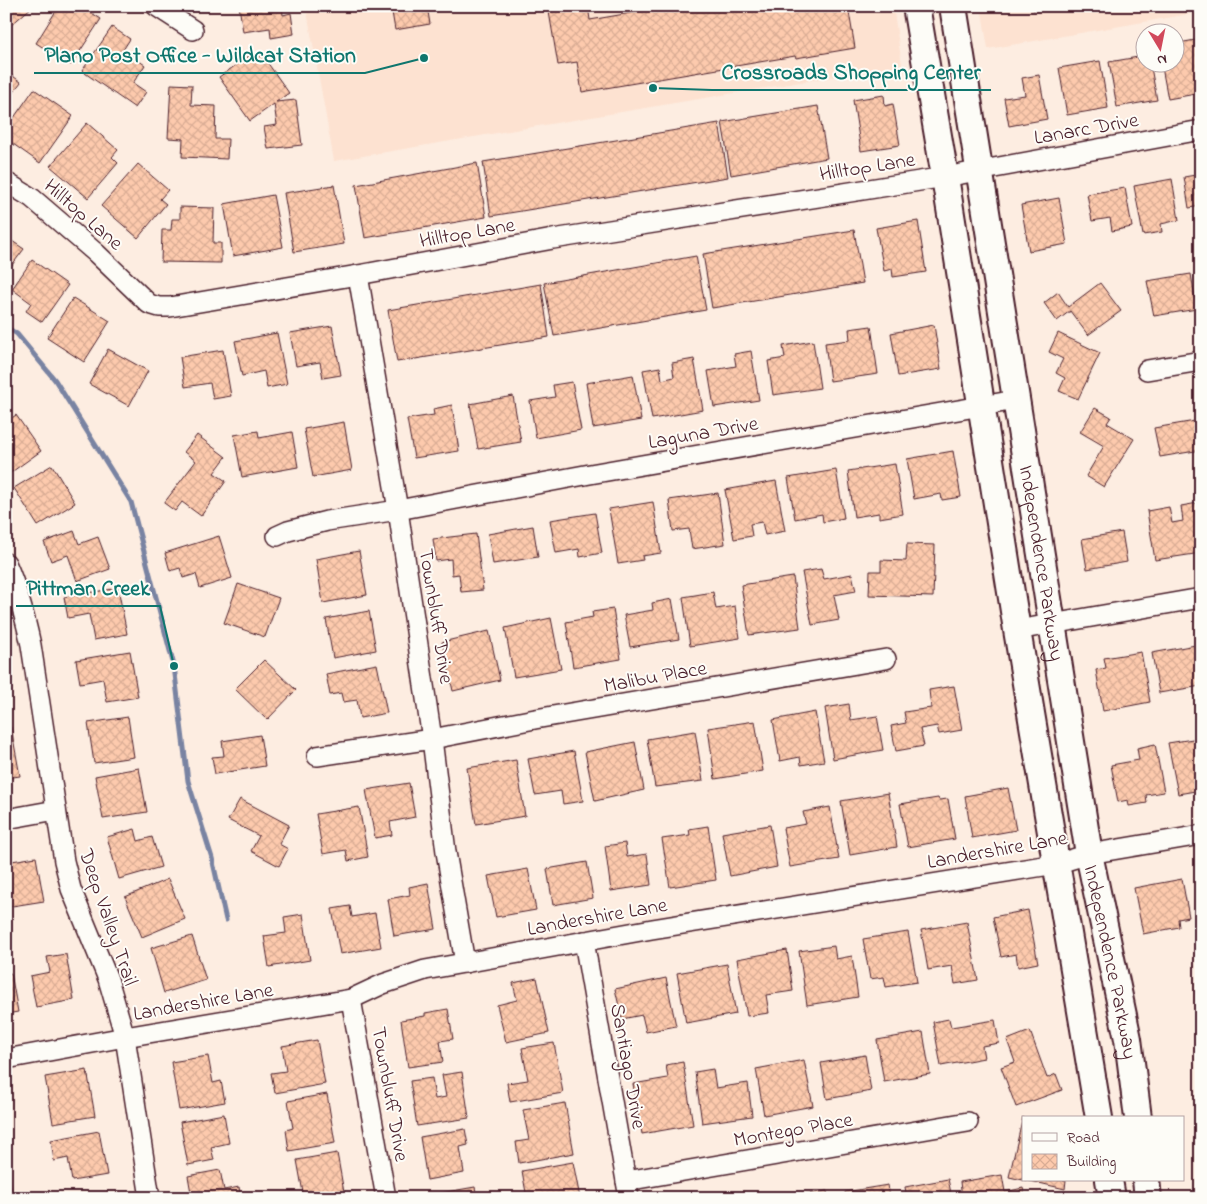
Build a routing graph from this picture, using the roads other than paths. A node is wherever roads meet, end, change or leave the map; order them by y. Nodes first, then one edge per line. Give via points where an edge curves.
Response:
1 (156, 6) edge
2 (916, 6) edge
3 (953, 6) edge
4 (193, 30) dead end
5 (1201, 130) edge
6 (979, 170) junction
7 (945, 177) junction
8 (6, 182) edge
9 (358, 275) junction
10 (1201, 361) edge
11 (1146, 370) dead end
12 (1016, 400) junction
13 (981, 406) junction
14 (398, 510) junction
15 (277, 536) dead end
16 (6, 563) edge
17 (11, 585) edge
18 (1201, 598) edge
19 (1051, 624) junction
20 (1017, 630) junction
21 (886, 659) dead end
22 (432, 739) junction
23 (316, 756) dead end
24 (56, 810) junction
25 (6, 819) edge
26 (1201, 835) edge
27 (1089, 854) junction
28 (1056, 864) junction
29 (584, 941) junction
30 (465, 963) junction
31 (351, 999) junction
32 (125, 1037) junction
33 (6, 1058) edge
34 (1099, 1116) edge
35 (1138, 1116) edge
36 (968, 1122) dead end
37 (1109, 1182) edge
38 (1146, 1182) edge
39 (628, 1189) edge
40 (150, 1198) edge
41 (386, 1198) edge
42 (1112, 1198) edge
43 (1148, 1198) edge

1 - 4 street
2 - 7 main road, Independence Parkway
3 - 6 main road, Independence Parkway
5 - 6 street, Lanarc Drive
6 - 7 street, Hilltop Lane
6 - 12 main road, Independence Parkway
7 - 9 street, Hilltop Lane via 553,239
7 - 13 main road, Independence Parkway
8 - 9 street, Hilltop Lane via 32,198 96,252 149,304 159,307
9 - 14 street, Townbluff Drive
10 - 11 street
12 - 13 street, Laguna Drive
12 - 19 main road, Independence Parkway
13 - 14 street, Laguna Drive
13 - 20 main road, Independence Parkway
14 - 15 street, Laguna Drive via 327,521
14 - 22 street, Townbluff Drive
16 - 17 street, Deep Valley Trail
17 - 24 street, Deep Valley Trail via 24,611 31,646
18 - 19 street
19 - 20 street
19 - 27 main road, Independence Parkway
20 - 28 main road, Independence Parkway
21 - 22 street, Malibu Place
22 - 23 street, Malibu Place
22 - 30 street, Townbluff Drive via 446,852
24 - 25 street
24 - 32 street, Deep Valley Trail via 71,888 108,978
26 - 27 street, Landershire Lane
27 - 28 street, Landershire Lane
27 - 35 main road, Independence Parkway via 1128,1039
28 - 29 street, Landershire Lane
28 - 34 main road, Independence Parkway
29 - 30 street, Landershire Lane
29 - 39 street, Santiago Drive
30 - 31 street, Landershire Lane via 425,970
31 - 32 street, Landershire Lane
31 - 41 street, Townbluff Drive
32 - 33 street, Landershire Lane
32 - 40 street, Deep Valley Trail
36 - 39 street, Montego Place
37 - 42 main road
38 - 43 main road

